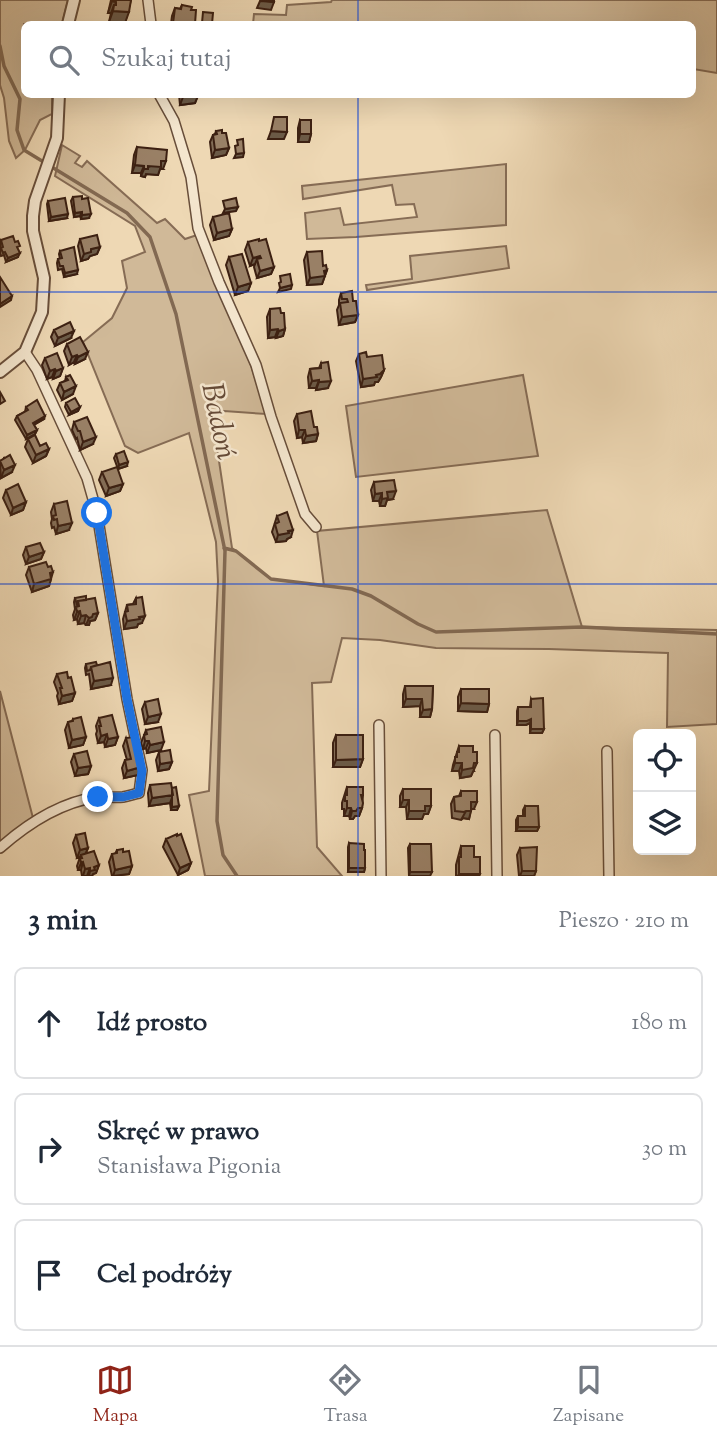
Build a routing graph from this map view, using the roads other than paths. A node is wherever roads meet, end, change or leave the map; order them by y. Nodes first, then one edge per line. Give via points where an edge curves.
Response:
1 (74, 0) edge
2 (148, 0) edge
3 (69, 21) edge
4 (151, 21) edge
5 (59, 98) edge
6 (161, 98) edge
7 (25, 352) junction
8 (0, 372) edge
9 (316, 527) dead end
10 (379, 725) dead end
11 (495, 735) dead end
12 (607, 751) dead end
13 (0, 848) edge
14 (381, 876) edge
15 (497, 876) edge
16 (609, 876) edge

1 - 3 street
2 - 4 street
5 - 7 street via 57,138 33,216 44,299
6 - 9 street via 174,121 191,177 198,228 256,365 305,514
7 - 8 street
7 - 13 street via 87,478 97,513 142,771 139,793 98,797 54,810
10 - 14 street
11 - 15 street
12 - 16 street

